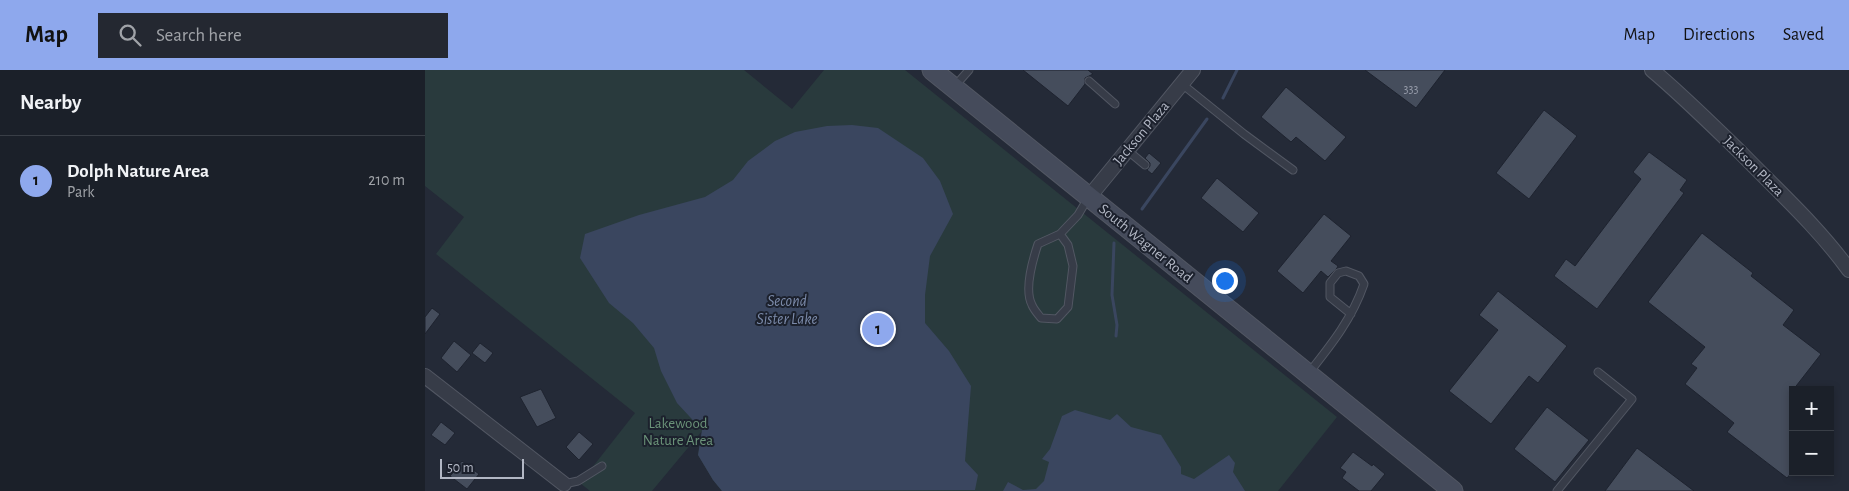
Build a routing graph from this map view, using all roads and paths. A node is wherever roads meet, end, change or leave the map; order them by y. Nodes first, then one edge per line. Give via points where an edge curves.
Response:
1 (933, 70) edge
2 (969, 70) edge
3 (1193, 70) edge
4 (1652, 70) edge
5 (1089, 81) dead end
6 (1182, 84) junction
7 (954, 87) junction
8 (1115, 104) dead end
9 (1127, 150) junction
10 (1145, 165) dead end
11 (1293, 170) dead end
12 (1089, 196) junction
13 (1061, 234) junction
14 (1849, 270) edge
15 (1351, 314) junction
16 (1598, 372) dead end
17 (1308, 374) junction
18 (425, 376) edge
19 (602, 466) dead end
20 (564, 484) joint
21 (1453, 491) edge
22 (1557, 491) edge

1 - 7 main road, South Wagner Road
2 - 7 lane
3 - 6 street, Jackson Plaza
4 - 14 street, Jackson Plaza via 1780,192
5 - 8 lane
6 - 9 street, Jackson Plaza
6 - 11 lane
7 - 12 main road, South Wagner Road
9 - 10 lane
9 - 12 street, Jackson Plaza
12 - 13 lane
12 - 17 main road, South Wagner Road
13 - 13 lane via 1038,244 1031,263 1029,294 1031,305 1041,318 1057,319 1068,307 1073,266 1069,244
15 - 15 lane via 1364,284 1359,276 1345,271 1338,273 1330,283 1330,297
15 - 17 lane
16 - 22 lane via 1632,399
17 - 21 main road, South Wagner Road
18 - 20 street
19 - 20 lane via 578,481

